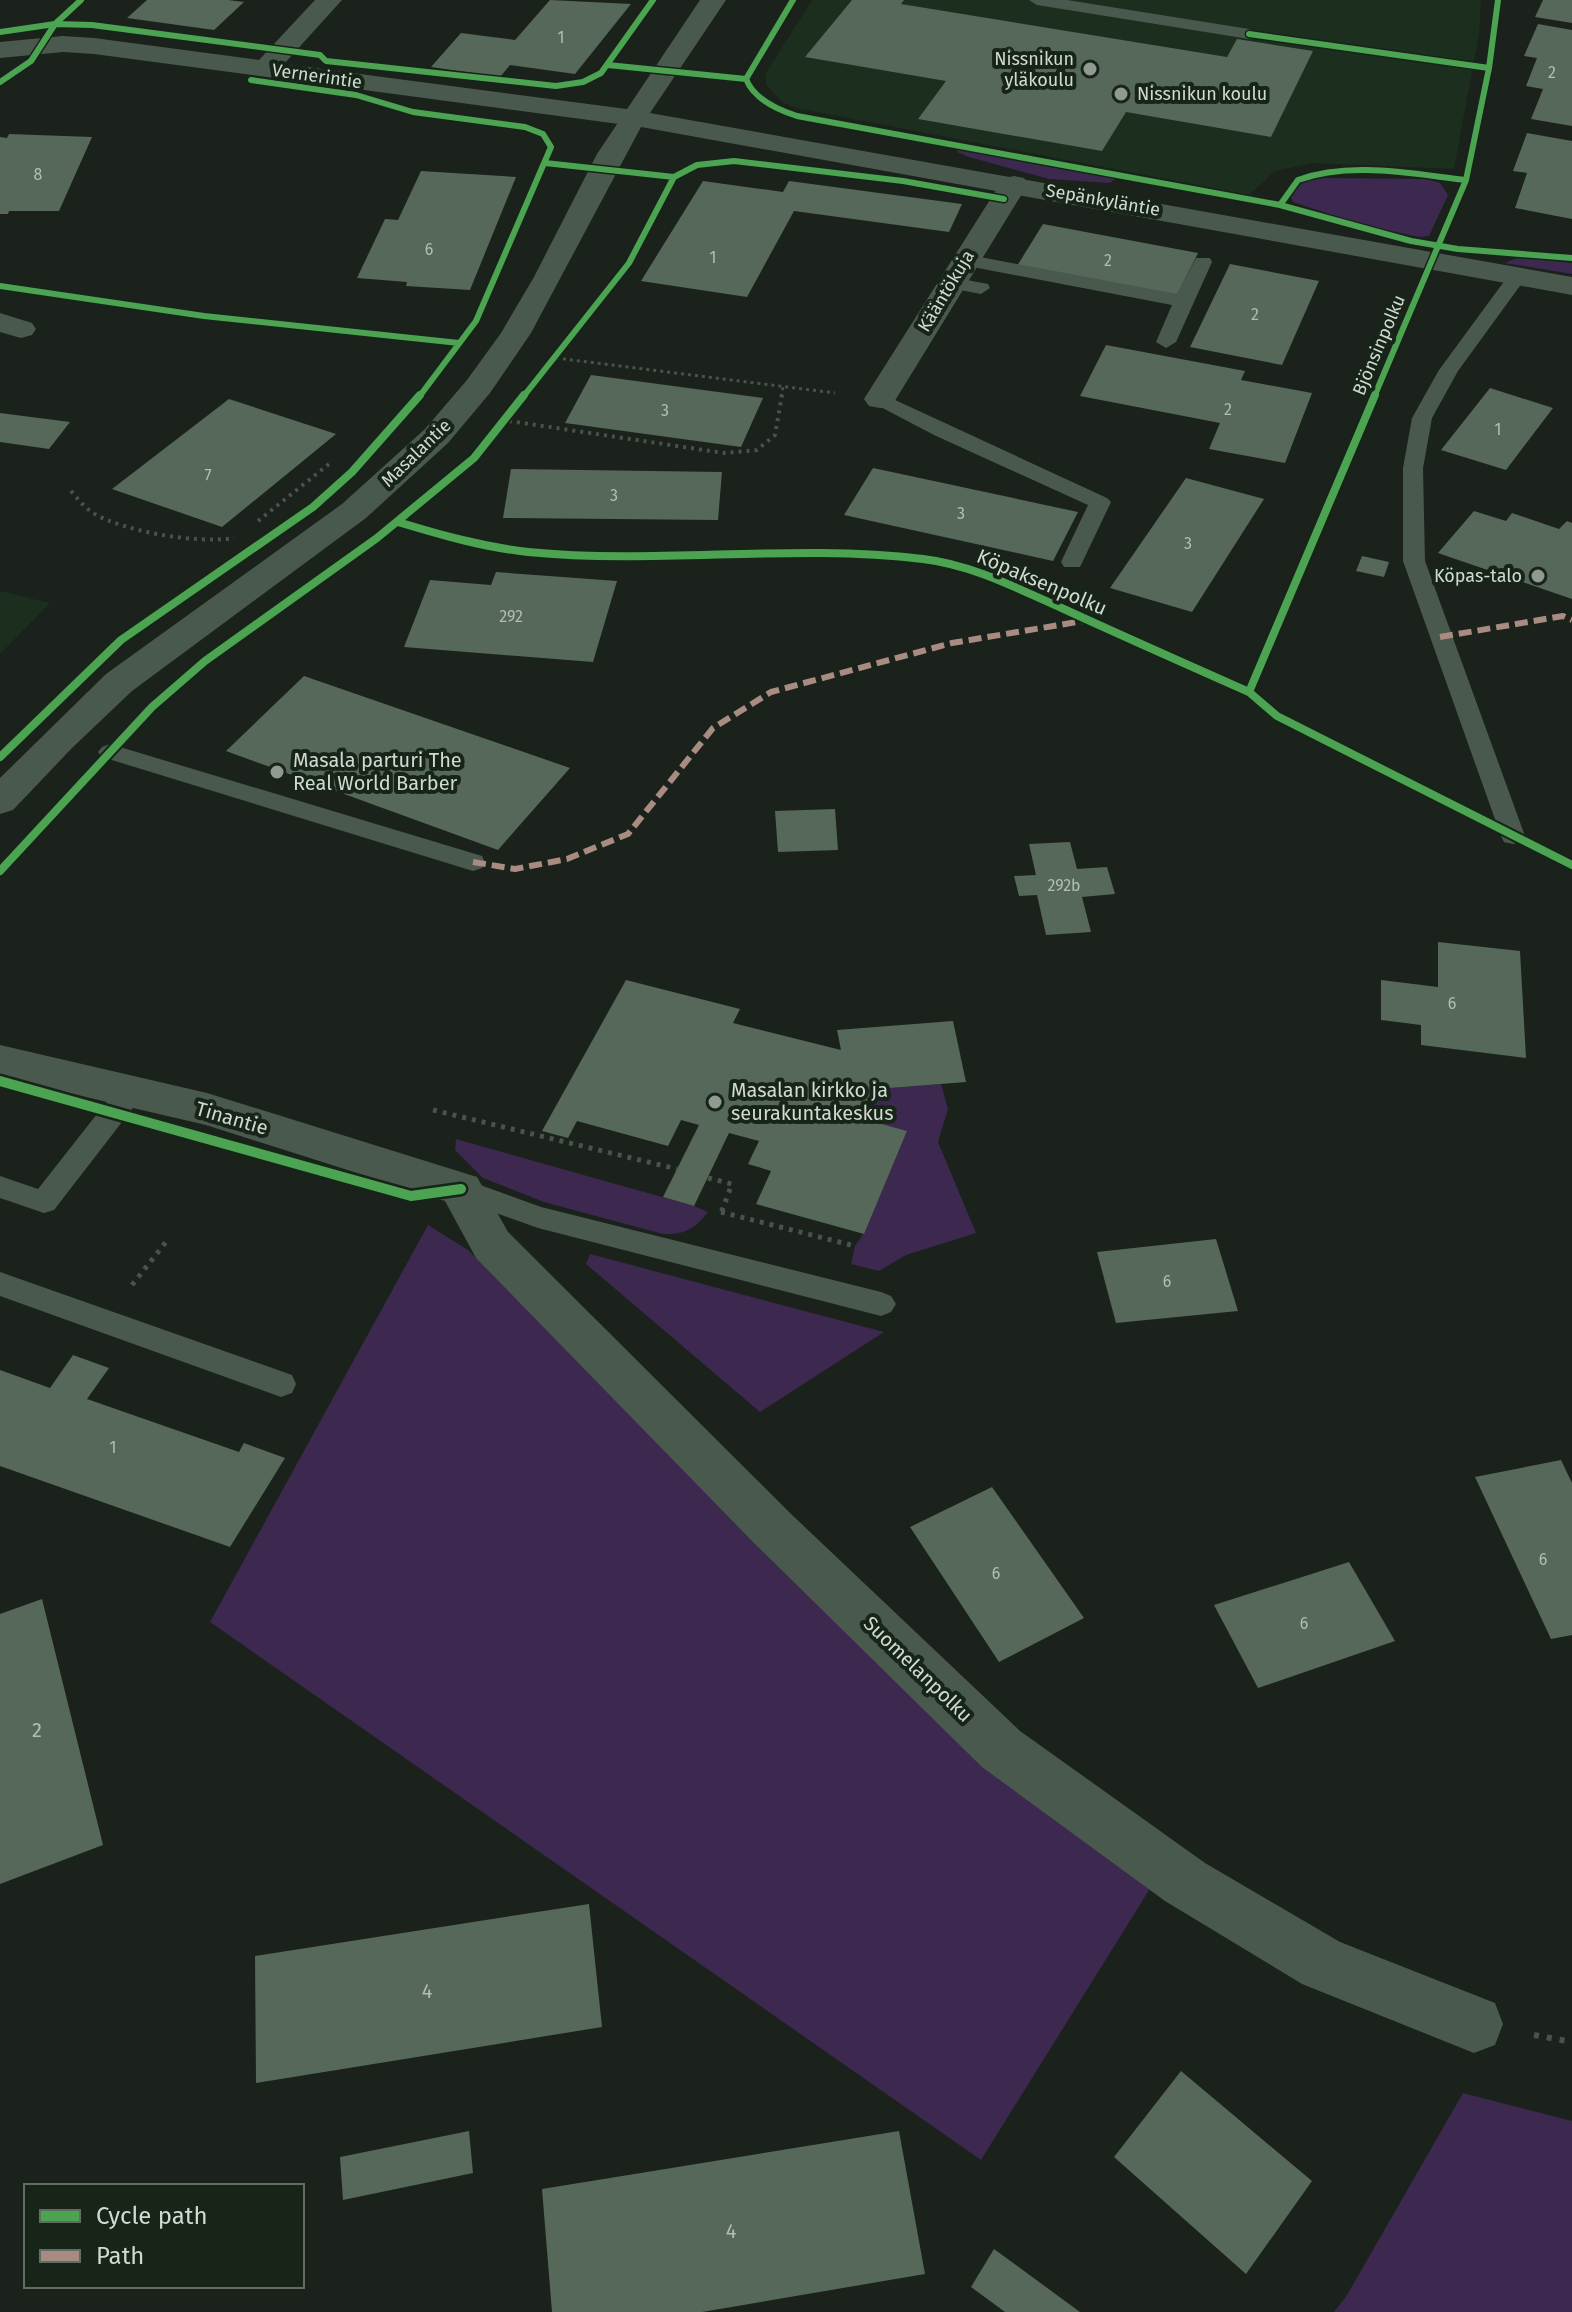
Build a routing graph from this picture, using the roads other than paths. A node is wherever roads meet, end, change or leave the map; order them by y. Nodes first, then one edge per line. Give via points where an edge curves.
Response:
1 (329, 0) edge
2 (713, 0) edge
3 (1037, 0) edge
4 (1249, 34) dead end
5 (0, 50) edge
6 (265, 69) junction
7 (634, 118) junction
8 (1014, 184) junction
9 (1203, 262) dead end
10 (958, 271) junction
11 (1518, 276) junction
12 (1572, 286) edge
13 (981, 288) dead end
14 (1183, 301) junction
15 (1166, 342) dead end
16 (880, 399) joint
17 (1072, 562) dead end
18 (110, 752) dead end
19 (0, 801) edge
20 (1513, 836) dead end
21 (473, 862) dead end
22 (0, 1061) edge
23 (129, 1093) junction
24 (0, 1187) edge
25 (461, 1189) junction
26 (0, 1284) edge
27 (881, 1304) dead end
28 (281, 1384) dead end
29 (1474, 2024) dead end

1 - 6 street
2 - 7 street, Masalantie
3 - 4 lane
5 - 6 street, Vernerintie via 63,44
6 - 7 street, Vernerintie
7 - 8 street, Sepänkyläntie
7 - 19 street, Masalantie via 520,327 447,424 328,534 161,649 115,687
8 - 10 street, Kääntökuja
8 - 11 street, Sepänkyläntie
9 - 14 lane
10 - 13 lane
10 - 14 lane
10 - 16 street, Kääntökuja
11 - 12 street, Sepänkyläntie
11 - 20 lane via 1449,370 1422,418 1413,468 1414,561
14 - 15 lane
16 - 17 lane via 1100,502
18 - 21 lane
22 - 23 street, Tinantie
23 - 24 lane via 44,1202
23 - 25 street, Tinantie via 207,1109
25 - 27 lane via 538,1217
25 - 29 street, Suomelanpolku via 492,1245 772,1528 1001,1749 1185,1882 1322,1964
26 - 28 lane

